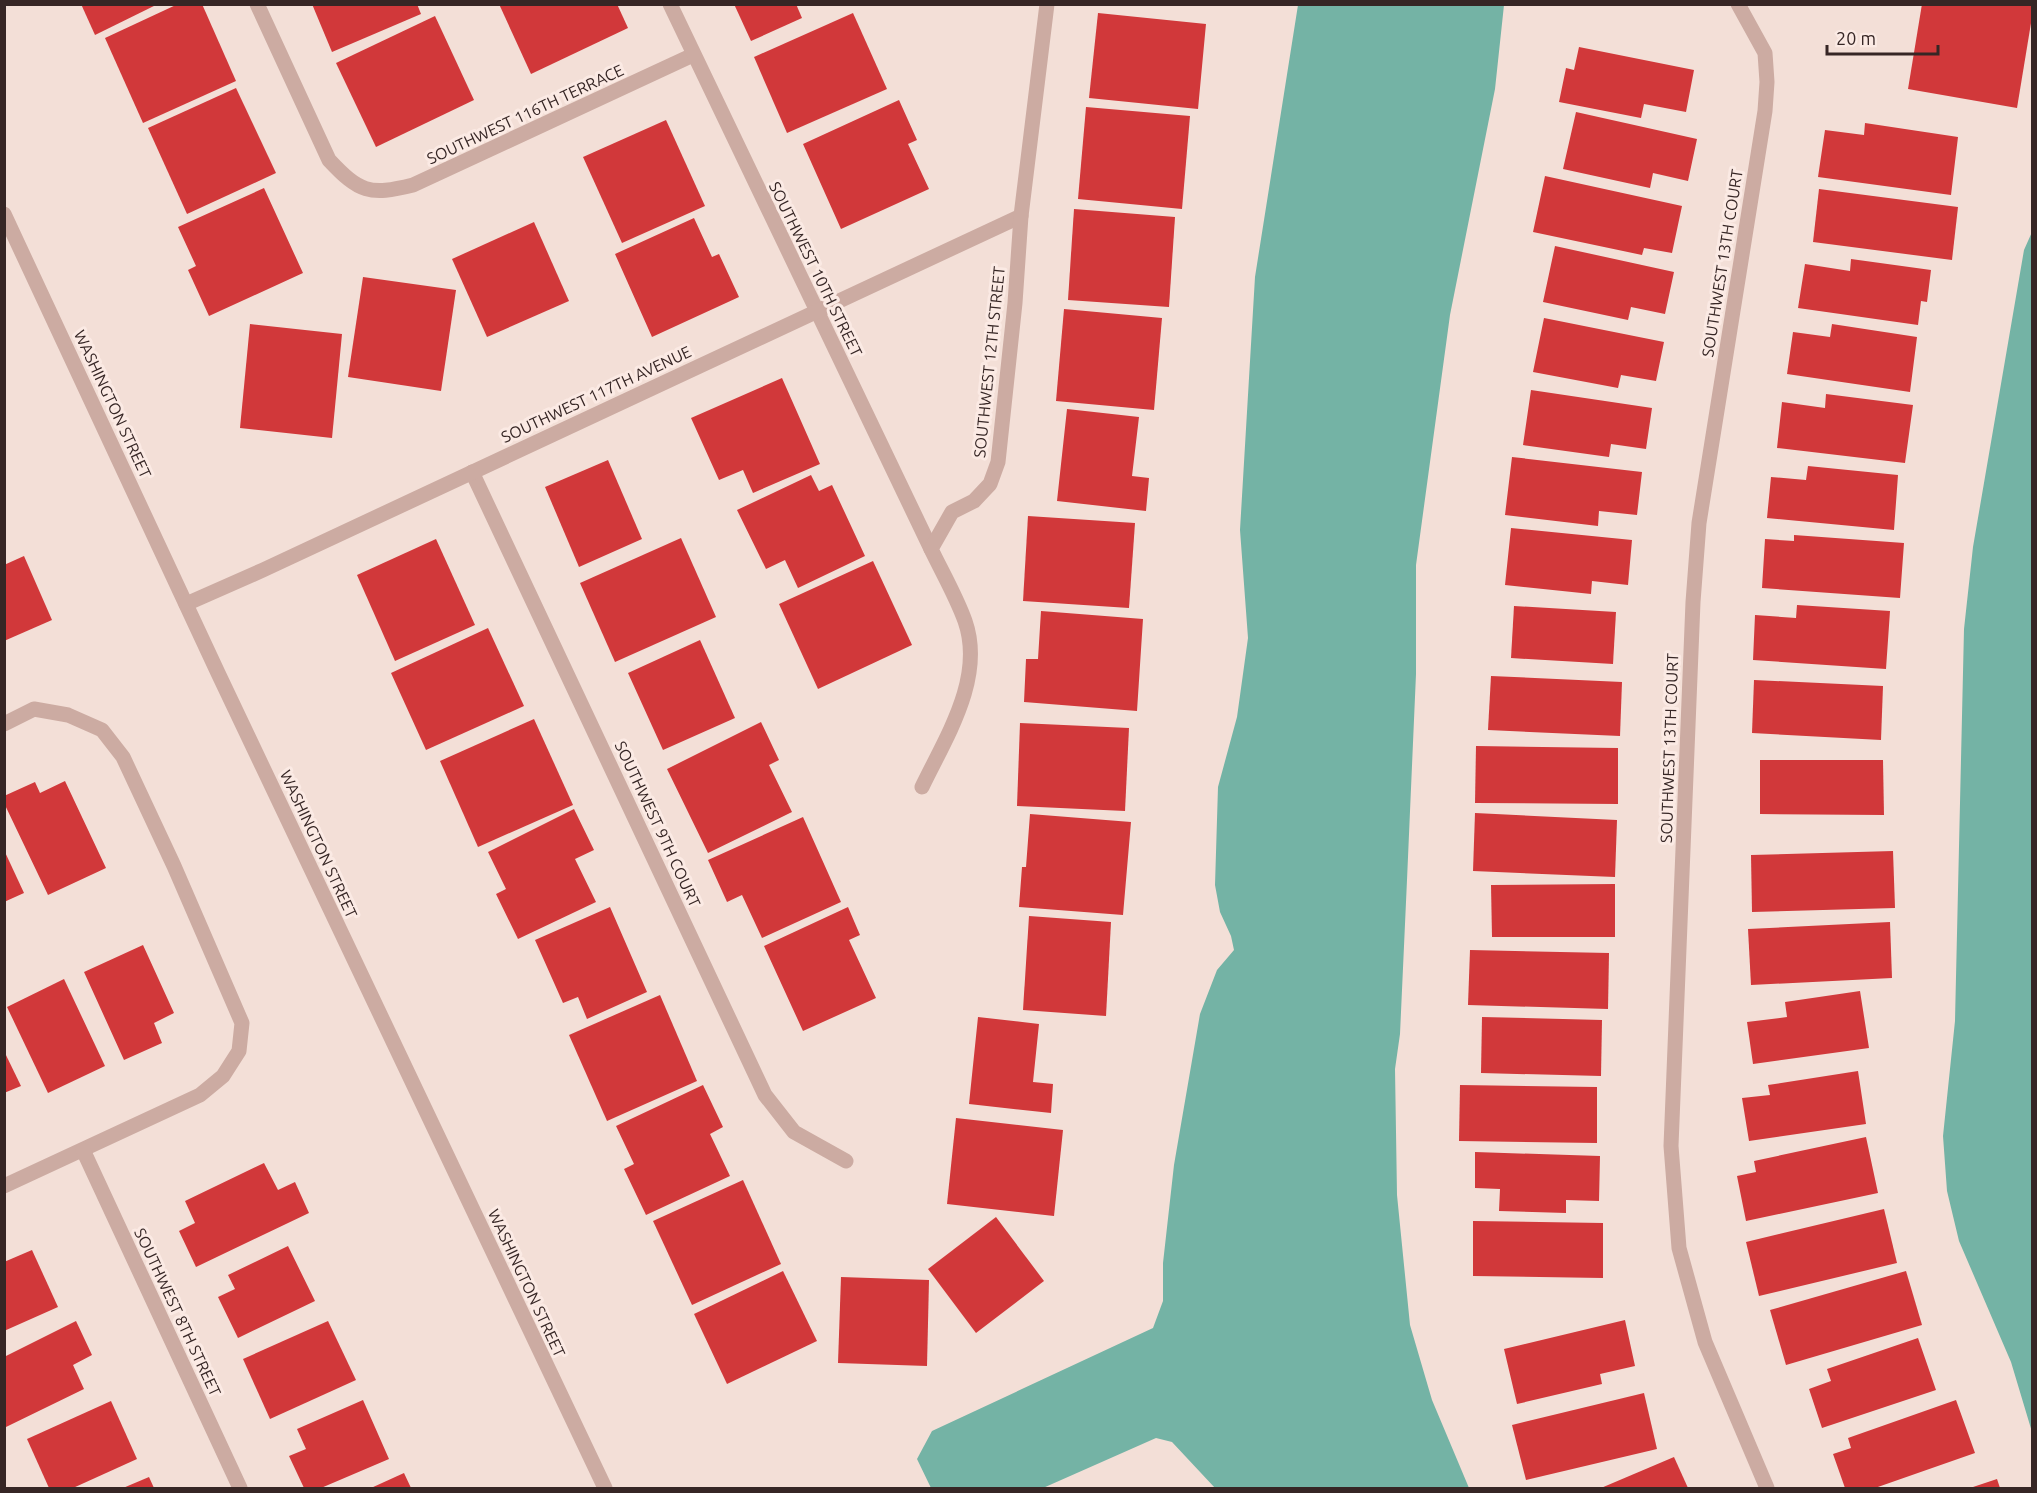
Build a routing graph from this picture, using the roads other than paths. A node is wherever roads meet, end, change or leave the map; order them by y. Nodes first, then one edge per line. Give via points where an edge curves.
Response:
1 (257, 4) edge
2 (670, 4) edge
3 (1047, 4) edge
4 (1738, 4) edge
5 (693, 55) junction
6 (4, 214) edge
7 (1021, 216) junction
8 (816, 311) junction
9 (472, 472) junction
10 (930, 549) junction
11 (186, 604) junction
12 (4, 723) edge
13 (922, 787) dead end
14 (83, 1150) junction
15 (846, 1161) dead end
16 (4, 1186) edge
17 (240, 1488) edge
18 (604, 1488) edge
19 (1767, 1488) edge

1 - 5 street, SOUTHWEST 116TH TERRACE via 329,160 348,179 368,190 413,185
2 - 5 street, SOUTHWEST 10TH STREET
3 - 7 street, SOUTHWEST 12TH STREET
4 - 19 street, SOUTHWEST 13TH COURT via 1765,52 1767,82 1699,523 1671,1146 1679,1248 1705,1342
5 - 8 street, SOUTHWEST 10TH STREET
6 - 11 street, WASHINGTON STREET
7 - 8 street, SOUTHWEST 117TH AVENUE
7 - 10 street, SOUTHWEST 12TH STREET via 998,462 990,484 975,501 952,512
8 - 9 street, SOUTHWEST 117TH AVENUE
8 - 10 street, SOUTHWEST 10TH STREET
9 - 11 street, SOUTHWEST 117TH AVENUE
9 - 15 street, SOUTHWEST 9TH COURT via 765,1095 794,1132
10 - 13 street via 965,621 972,656 959,709
11 - 18 street, WASHINGTON STREET
12 - 14 street via 34,709 68,715 102,730 123,757 242,1023 239,1051 223,1076 200,1095
14 - 16 street
14 - 17 street, SOUTHWEST 8TH STREET

